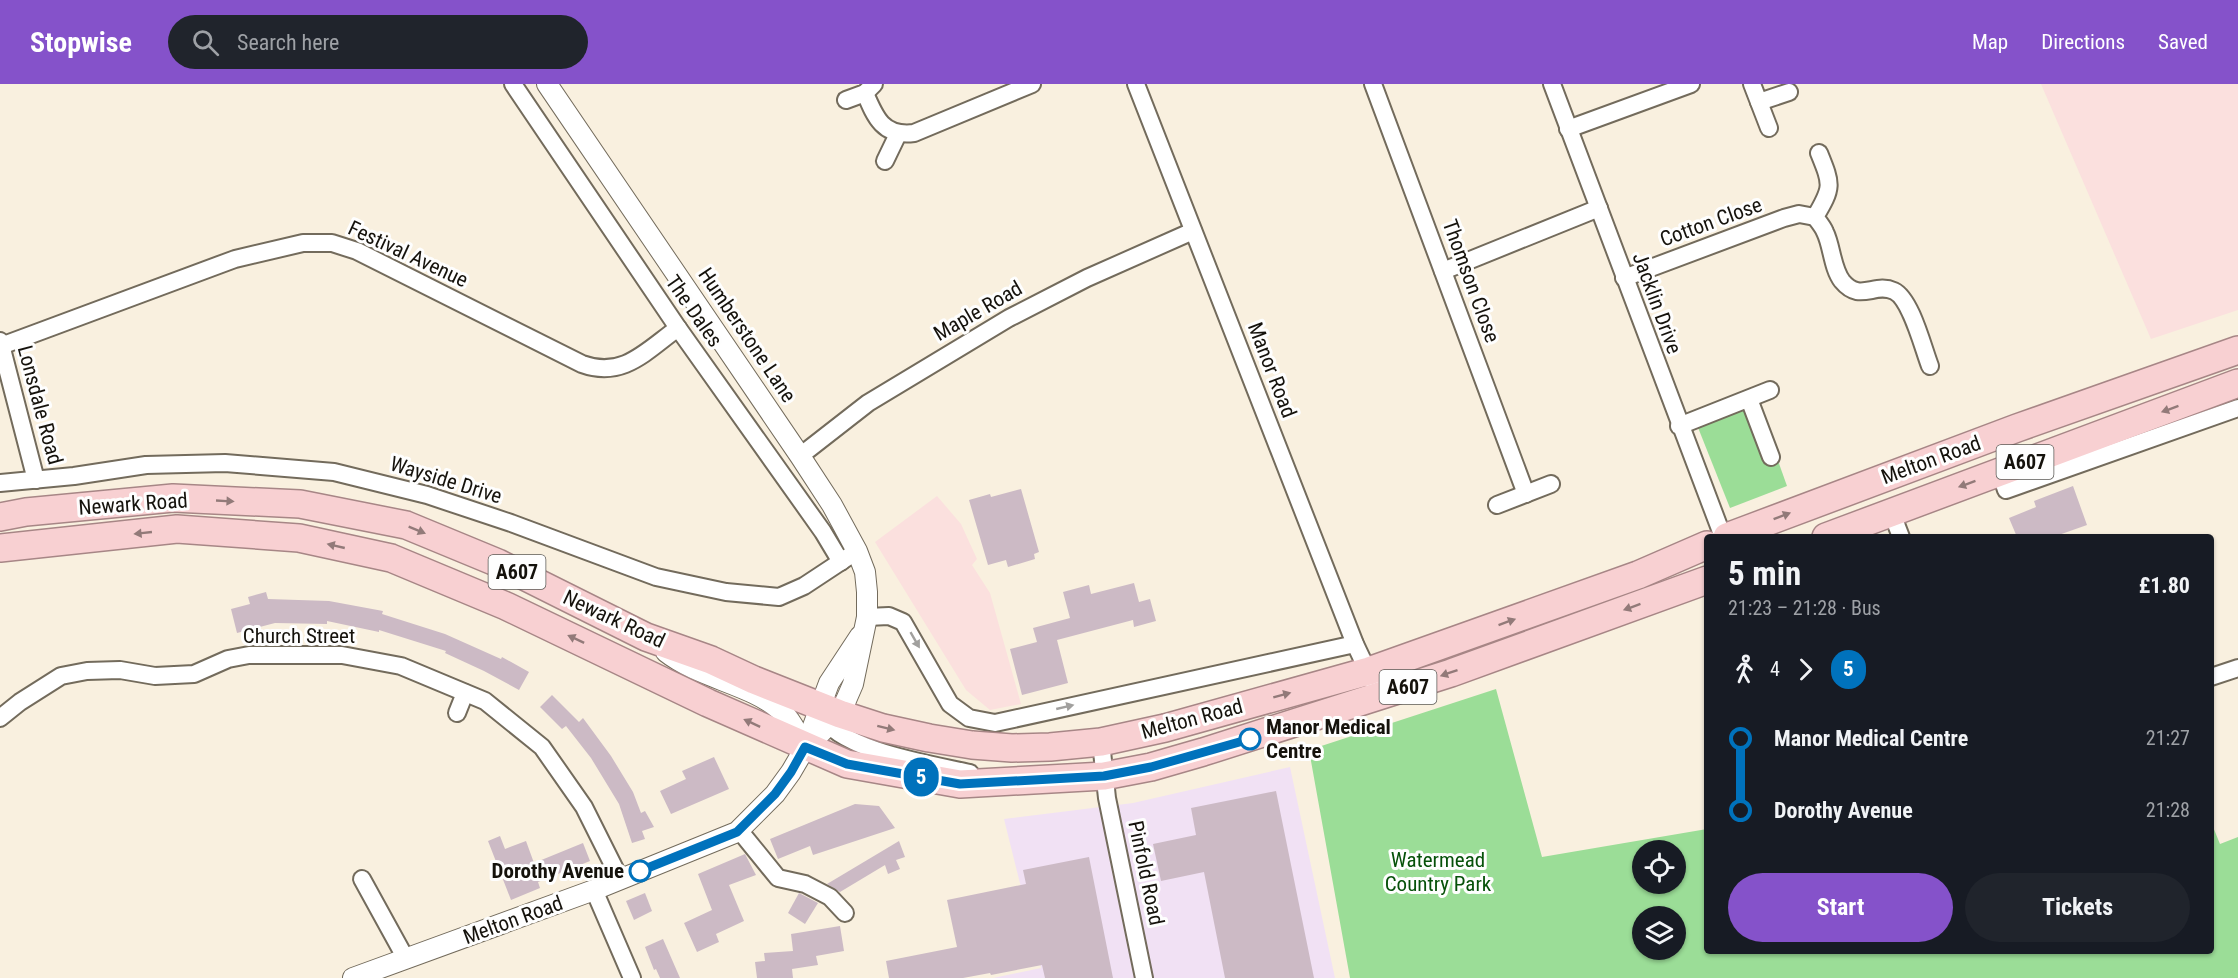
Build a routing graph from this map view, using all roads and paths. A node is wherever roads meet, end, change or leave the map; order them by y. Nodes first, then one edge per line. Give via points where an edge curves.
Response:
1 (513, 84) edge
2 (547, 84) edge
3 (1032, 84) edge
4 (1136, 84) edge
5 (1372, 84) edge
6 (1552, 84) edge
7 (1691, 84) edge
8 (1752, 84) edge
9 (870, 88) edge
10 (1789, 92) dead end
11 (846, 100) dead end
12 (1759, 102) junction
13 (1769, 128) dead end
14 (1568, 129) junction
15 (898, 134) junction
16 (1819, 153) dead end
17 (885, 161) dead end
18 (1599, 208) junction
19 (1815, 217) junction
20 (1193, 231) junction
21 (1443, 271) junction
22 (1624, 278) junction
23 (678, 328) junction
24 (1, 343) edge
25 (1930, 366) dead end
26 (2231, 372) edge
27 (1770, 390) dead end
28 (1749, 399) junction
29 (1679, 426) junction
30 (2120, 427) junction
31 (2017, 429) junction
32 (2092, 448) junction
33 (800, 456) junction
34 (1771, 457) dead end
35 (36, 480) junction
36 (0, 483) edge
37 (1551, 484) dead end
38 (1526, 494) junction
39 (1497, 505) dead end
40 (1891, 511) junction
41 (0, 517) edge
42 (1722, 534) edge
43 (1735, 534) edge
44 (1834, 534) edge
45 (1900, 534) edge
46 (1704, 546) edge
47 (0, 548) edge
48 (849, 556) junction
49 (1704, 568) edge
50 (1638, 575) junction
51 (1704, 581) edge
52 (866, 623) junction
53 (646, 637) junction
54 (1355, 644) junction
55 (2238, 668) edge
56 (1369, 671) junction
57 (2214, 676) edge
58 (465, 693) junction
59 (1379, 697) junction
60 (457, 713) dead end
61 (830, 715) junction
62 (0, 718) edge
63 (1101, 742) junction
64 (805, 747) junction
65 (1012, 748) joint
66 (847, 764) joint
67 (1104, 776) junction
68 (1006, 782) junction
69 (739, 830) junction
70 (362, 879) dead end
71 (620, 879) junction
72 (594, 890) junction
73 (845, 913) dead end
74 (406, 959) junction
75 (353, 978) edge
76 (632, 978) edge
77 (1144, 978) edge

1 - 23 street, The Dales
2 - 33 street, Humberstone Lane
3 - 15 street via 914,134
4 - 20 street, Manor Road
5 - 21 street, Thomson Close
6 - 14 street, Jacklin Drive
7 - 14 street
8 - 12 street
9 - 11 street
9 - 15 street via 874,113 881,124
10 - 12 street
12 - 13 street
14 - 18 street, Jacklin Drive
15 - 17 street
16 - 19 street via 1828,176 1828,195
18 - 21 street
18 - 22 street, Jacklin Drive
19 - 22 street, Cotton Close via 1799,214 1784,218
19 - 25 street via 1825,231 1840,279 1860,293 1883,289 1903,298 1909,309 1915,350
20 - 33 street, Maple Road via 1009,318 868,403
20 - 54 street, Manor Road
21 - 38 street, Thomson Close
22 - 29 street, Jacklin Drive
23 - 24 street, Festival Avenue via 626,364 612,370 597,370 357,250 332,243 303,243 235,259
23 - 48 street, The Dales via 823,532
24 - 35 street, Lonsdale Road
26 -> 30 highway, Melton Road / A607
26 - 31 highway, Melton Road / A607
26 - 32 street
27 - 28 street
28 - 29 street
28 - 34 street
29 - 42 street, Jacklin Drive
30 - 31 highway via 2117,417 2104,412 2036,434
30 - 32 highway, Melton Road / A607
43 -> 31 highway, Melton Road / A607
32 -> 40 highway, Melton Road / A607 via 2000,472
33 - 48 street, Humberstone Lane via 836,513
35 - 36 street, Wayside Drive
35 - 48 street, Wayside Drive via 146,465 225,463 334,472 427,495 656,577 726,592 779,597 804,586
37 - 38 street
38 - 39 street
40 - 44 highway, Melton Road / A607
40 - 45 street
41 -> 53 highway, Newark Road / A607 via 173,498 300,504 406,525 498,563
46 - 50 highway, Melton Road / A607
64 -> 47 highway, Newark Road / A607 via 506,606 391,558 299,538 177,529
48 - 52 street, Humberstone Lane via 865,572
49 - 50 highway via 1652,584
56 -> 50 highway, Melton Road / A607
51 -> 59 highway, Melton Road / A607
52 -> 54 street via 889,616 903,622 950,704 969,718 995,723
52 - 61 street via 829,683
53 - 61 highway, Newark Road / A607 via 711,660
53 - 64 street, A607 via 680,663 777,708
54 - 56 street, Manor Road
55 - 57 street
56 - 59 street, A607
63 -> 56 highway, Melton Road / A607
58 - 60 street
58 - 62 street, Church Street via 401,666 342,655 249,655 228,659 194,674 155,676 120,670 61,676
58 - 71 street, Church Street via 485,701 542,747 584,807
59 - 67 highway, Melton Road / A607 via 1151,767
61 - 64 street, Melton Road
61 -> 65 highway, Newark Road / A607 via 929,738
61 - 68 street via 841,736 890,754
63 - 65 highway, Melton Road / A607
63 - 67 street, Pinfold Road
64 - 66 highway, Newark Road / A607
64 - 69 street, Melton Road via 775,794
66 - 68 highway, Melton Road / A607 via 960,784
67 - 68 highway, Melton Road / A607
67 - 77 street, Pinfold Road
69 - 71 street, Melton Road
69 - 73 street via 778,878 805,884 830,897
70 - 74 street
71 - 72 street, Melton Road
72 - 74 street, Melton Road
72 - 76 street
74 - 75 street, Melton Road

